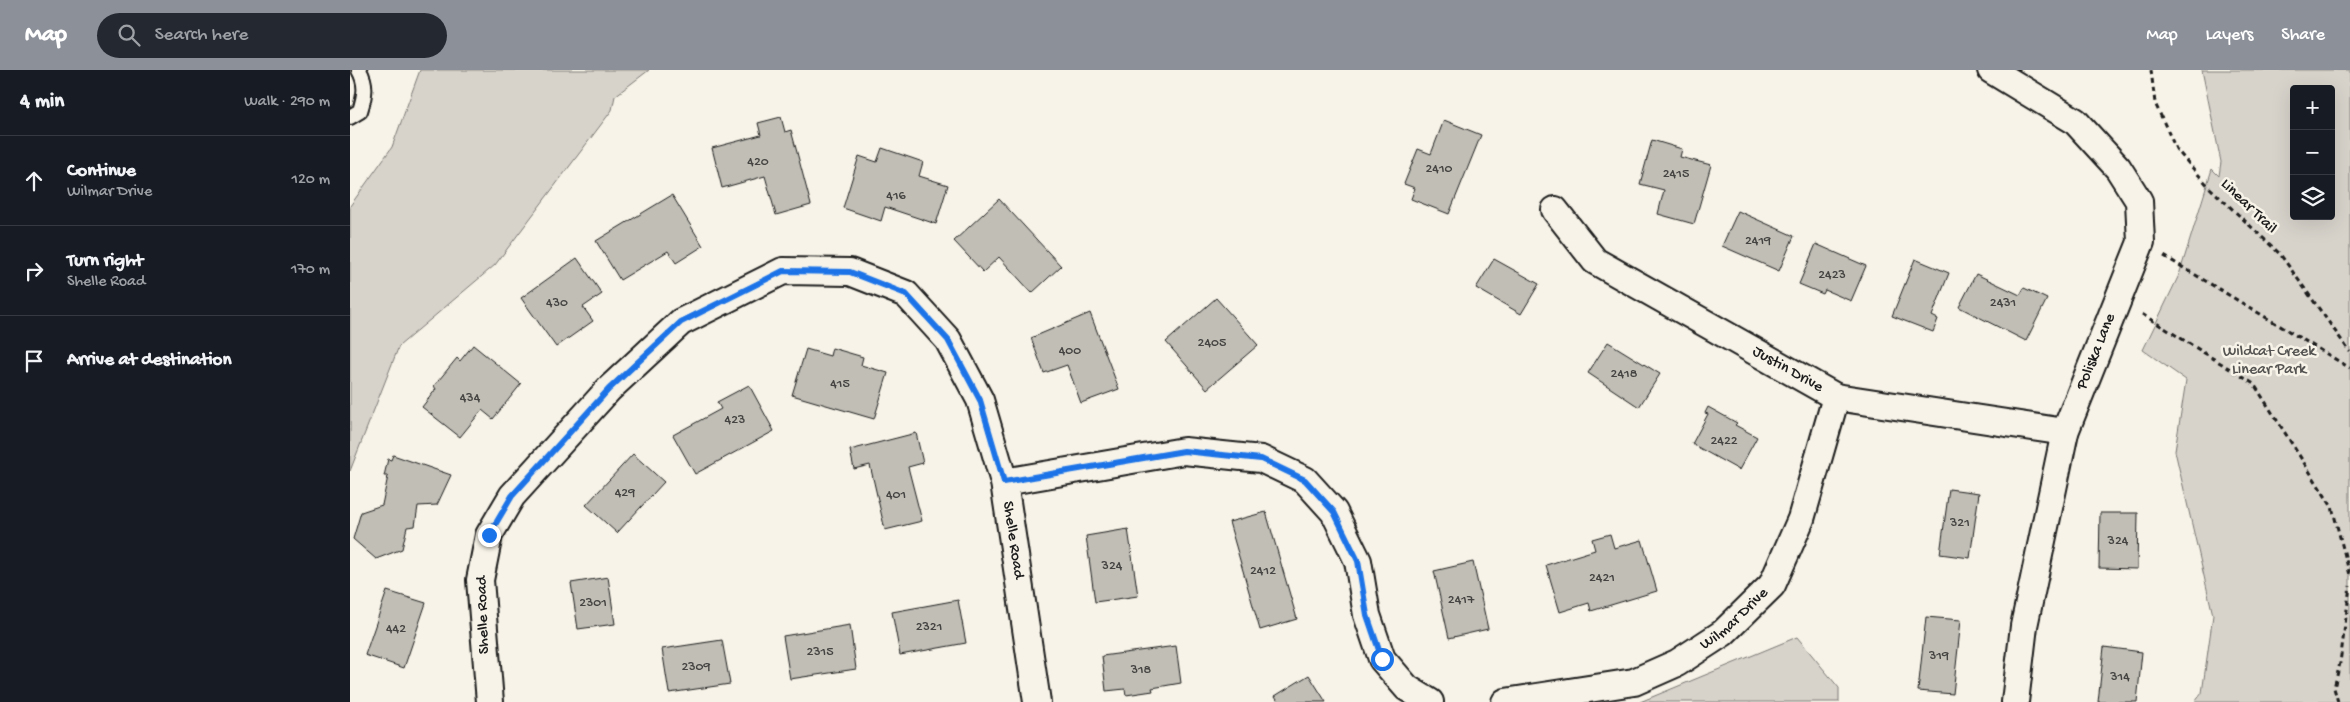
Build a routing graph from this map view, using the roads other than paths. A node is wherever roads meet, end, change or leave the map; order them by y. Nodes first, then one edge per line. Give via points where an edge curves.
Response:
1 (359, 70) edge
2 (1991, 70) edge
3 (350, 116) edge
4 (1555, 210) dead end
5 (1836, 397) junction
6 (2065, 432) junction
7 (1004, 482) junction
8 (490, 702) edge
9 (1036, 702) edge
10 (1430, 702) edge
11 (1505, 702) edge
12 (2015, 702) edge

1 - 3 lane via 365,80 365,97 360,111
2 - 6 street, Poliska Lane via 2075,121 2118,168 2139,202 2141,242
4 - 5 street, Justin Drive via 1596,261
5 - 6 street, Justin Drive
5 - 11 street, Wilmar Drive via 1801,519 1772,585 1723,633 1677,663 1634,682
6 - 12 street, Poliska Lane via 2024,626
7 - 8 street, Shelle Road via 980,400 948,340 906,294 850,272 783,271 681,322 609,389 512,496 489,535 480,580
7 - 9 street, Shelle Road
7 - 10 street via 1184,451 1261,459 1305,480 1334,512 1358,561 1367,615 1382,659 1407,688

